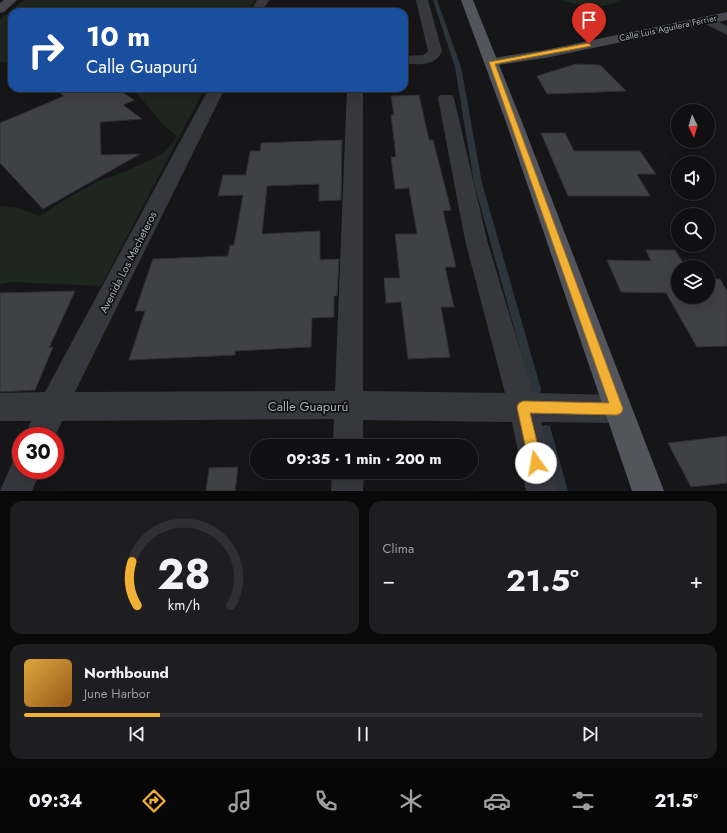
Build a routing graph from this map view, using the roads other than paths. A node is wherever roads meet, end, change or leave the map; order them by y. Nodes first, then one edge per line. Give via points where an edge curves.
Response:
1 (11, 0) edge
2 (422, 0) edge
3 (467, 0) edge
4 (0, 9) edge
5 (727, 16) edge
6 (707, 20) junction
7 (727, 31) edge
8 (408, 60) edge
9 (492, 62) junction
10 (215, 92) edge
11 (355, 92) edge
12 (446, 98) dead end
13 (348, 405) junction
14 (52, 407) junction
15 (523, 407) junction
16 (0, 408) edge
17 (617, 409) junction
18 (44, 427) edge
19 (348, 439) edge
20 (22, 479) edge
21 (348, 479) edge
22 (16, 491) edge
23 (347, 491) edge
24 (542, 491) edge
25 (648, 491) edge

1 - 4 street
2 - 8 street via 435,51 433,56 427,59
3 - 9 main road
5 - 6 street, Calle Luis Aguilera Ferrier
6 - 7 street
6 - 9 street, Calle Luis Aguilera Ferrier via 545,54
9 - 17 main road
10 - 14 street, Avenida Los Macheteros
11 - 13 street
12 - 15 street via 476,240
13 - 14 street, Calle Guapurú
13 - 15 street, Calle Guapurú
13 - 19 street
14 - 16 street, Calle Guapurú
14 - 18 street, Avenida Los Macheteros
15 - 17 street, Calle Guapurú
15 - 24 street
17 - 25 main road
20 - 22 street
21 - 23 street

